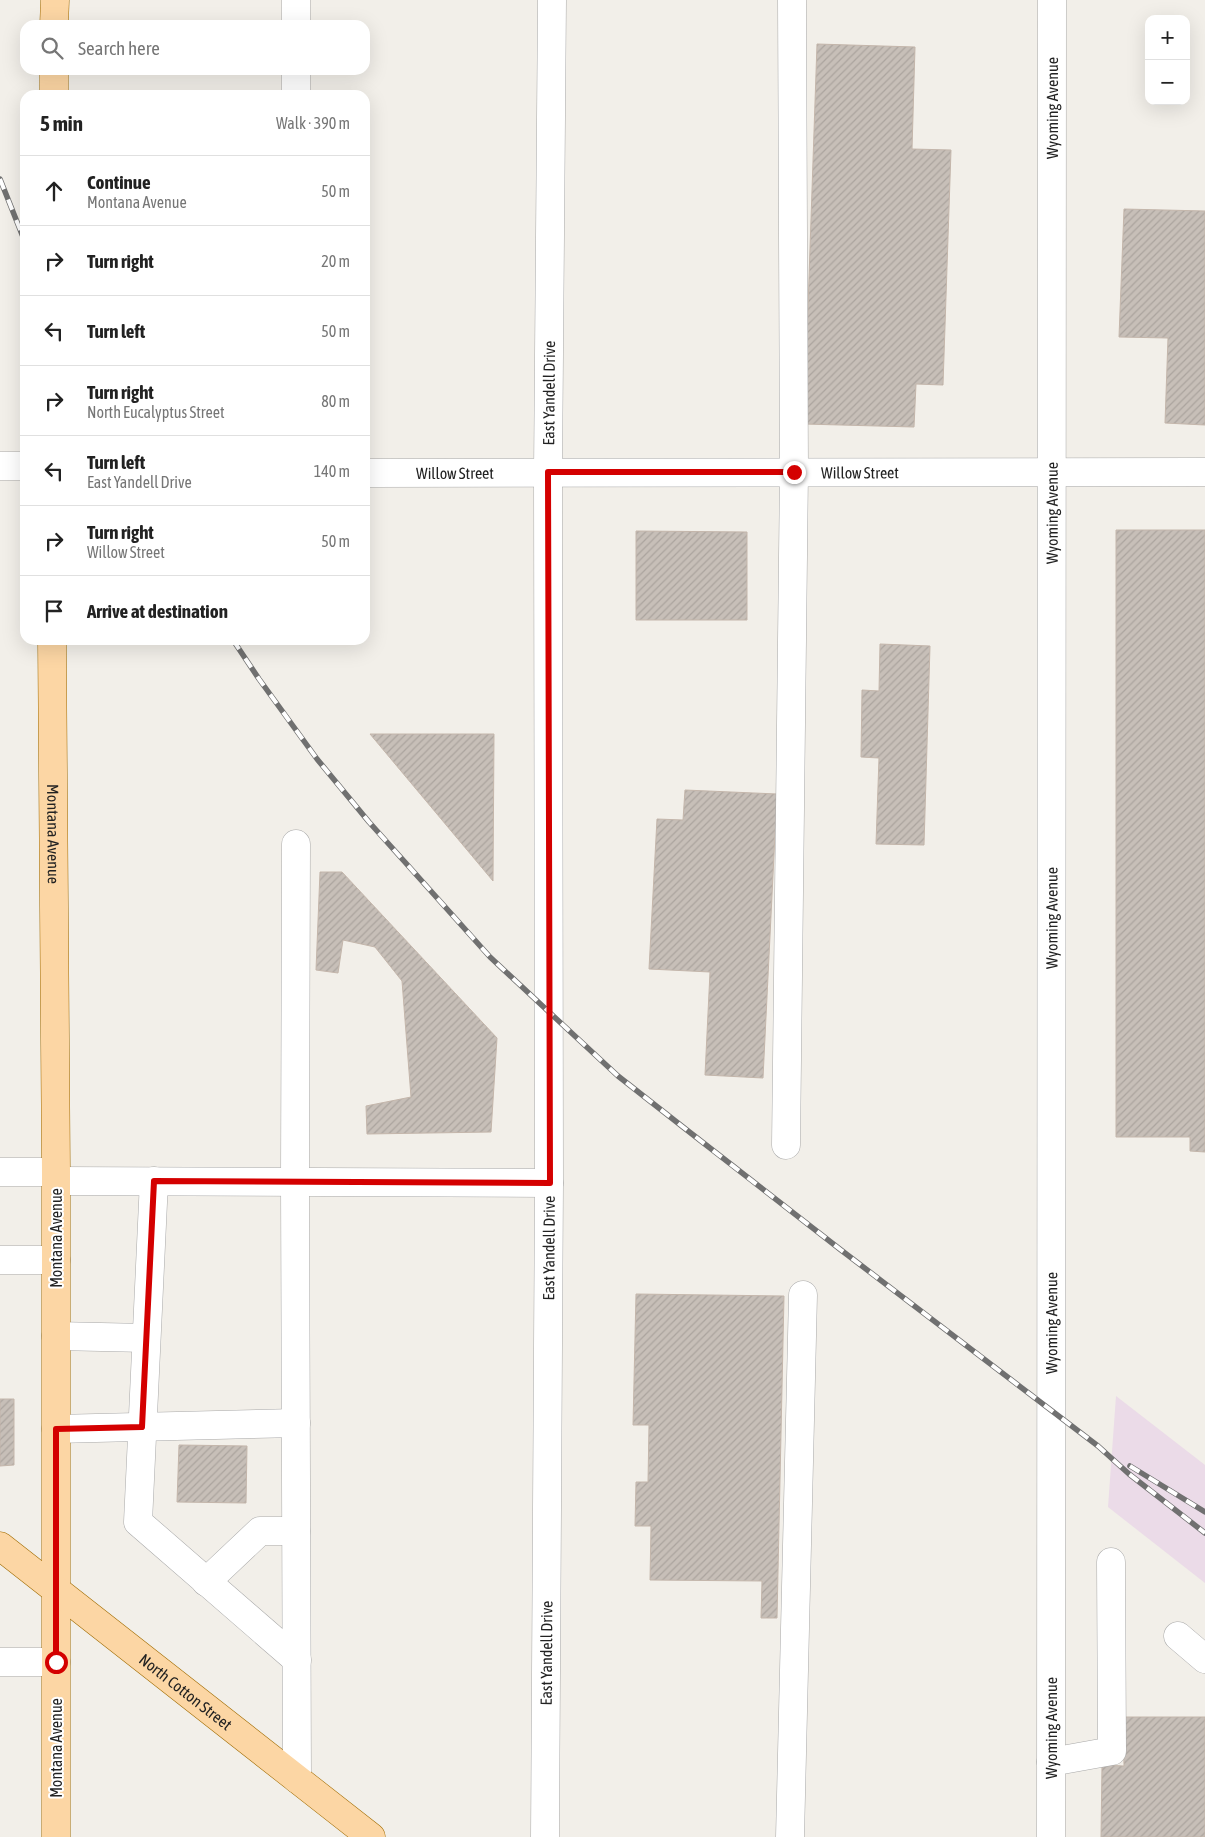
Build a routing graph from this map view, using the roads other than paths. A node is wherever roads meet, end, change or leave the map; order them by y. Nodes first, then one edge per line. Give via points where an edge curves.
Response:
1 (55, 0) edge
2 (296, 0) edge
3 (552, 0) edge
4 (792, 0) edge
5 (1052, 0) edge
6 (54, 20) edge
7 (296, 20) edge
8 (54, 75) edge
9 (296, 75) edge
10 (54, 90) edge
11 (296, 90) edge
12 (0, 466) edge
13 (20, 466) edge
14 (548, 472) junction
15 (794, 472) junction
16 (1052, 472) junction
17 (1205, 472) edge
18 (370, 473) edge
19 (52, 645) edge
20 (296, 844) dead end
21 (786, 1145) dead end
22 (0, 1172) edge
23 (56, 1176) junction
24 (154, 1181) junction
25 (295, 1182) junction
26 (550, 1183) junction
27 (0, 1260) edge
28 (56, 1260) junction
29 (803, 1295) dead end
30 (56, 1336) junction
31 (146, 1338) junction
32 (296, 1424) junction
33 (142, 1427) junction
34 (56, 1429) junction
35 (296, 1531) junction
36 (0, 1546) edge
37 (1111, 1562) dead end
38 (206, 1582) junction
39 (56, 1590) junction
40 (1178, 1636) dead end
41 (297, 1660) junction
42 (1205, 1660) edge
43 (0, 1662) edge
44 (56, 1662) junction
45 (1051, 1762) junction
46 (297, 1779) junction
47 (56, 1837) edge
48 (371, 1837) edge
49 (545, 1837) edge
50 (790, 1837) edge
51 (1051, 1837) edge

1 - 6 main road
2 - 7 street
3 - 14 street, East Yandell Drive
4 - 15 street
5 - 16 street, Wyoming Avenue
8 - 10 main road
9 - 11 street
12 - 13 street
14 - 15 street, Willow Street
14 - 18 street, Willow Street
14 - 26 street, East Yandell Drive
15 - 16 street, Willow Street
15 - 21 street
16 - 17 street, Willow Street
16 - 45 street, Wyoming Avenue
19 - 23 main road, Montana Avenue
20 - 25 street
22 - 23 street
23 - 24 street
23 - 28 main road, Montana Avenue
24 - 25 street
24 - 31 street
25 - 26 street
25 - 32 street
26 - 49 street, East Yandell Drive
27 - 28 street
28 - 30 main road, Montana Avenue
29 - 50 street
30 - 31 street
30 - 34 main road, Montana Avenue
31 - 33 street
32 - 33 street
32 - 35 street
33 - 34 street
33 - 38 street via 138,1522
34 - 39 main road, Montana Avenue
35 - 38 street via 260,1531
35 - 41 street
36 - 39 main road, North Cotton Street
37 - 45 street via 1112,1752
38 - 41 street
39 - 44 main road, Montana Avenue
39 - 46 main road, North Cotton Street
40 - 42 street
41 - 46 street
43 - 44 street
44 - 47 main road, Montana Avenue
45 - 51 street, Wyoming Avenue
46 - 48 main road, North Cotton Street

